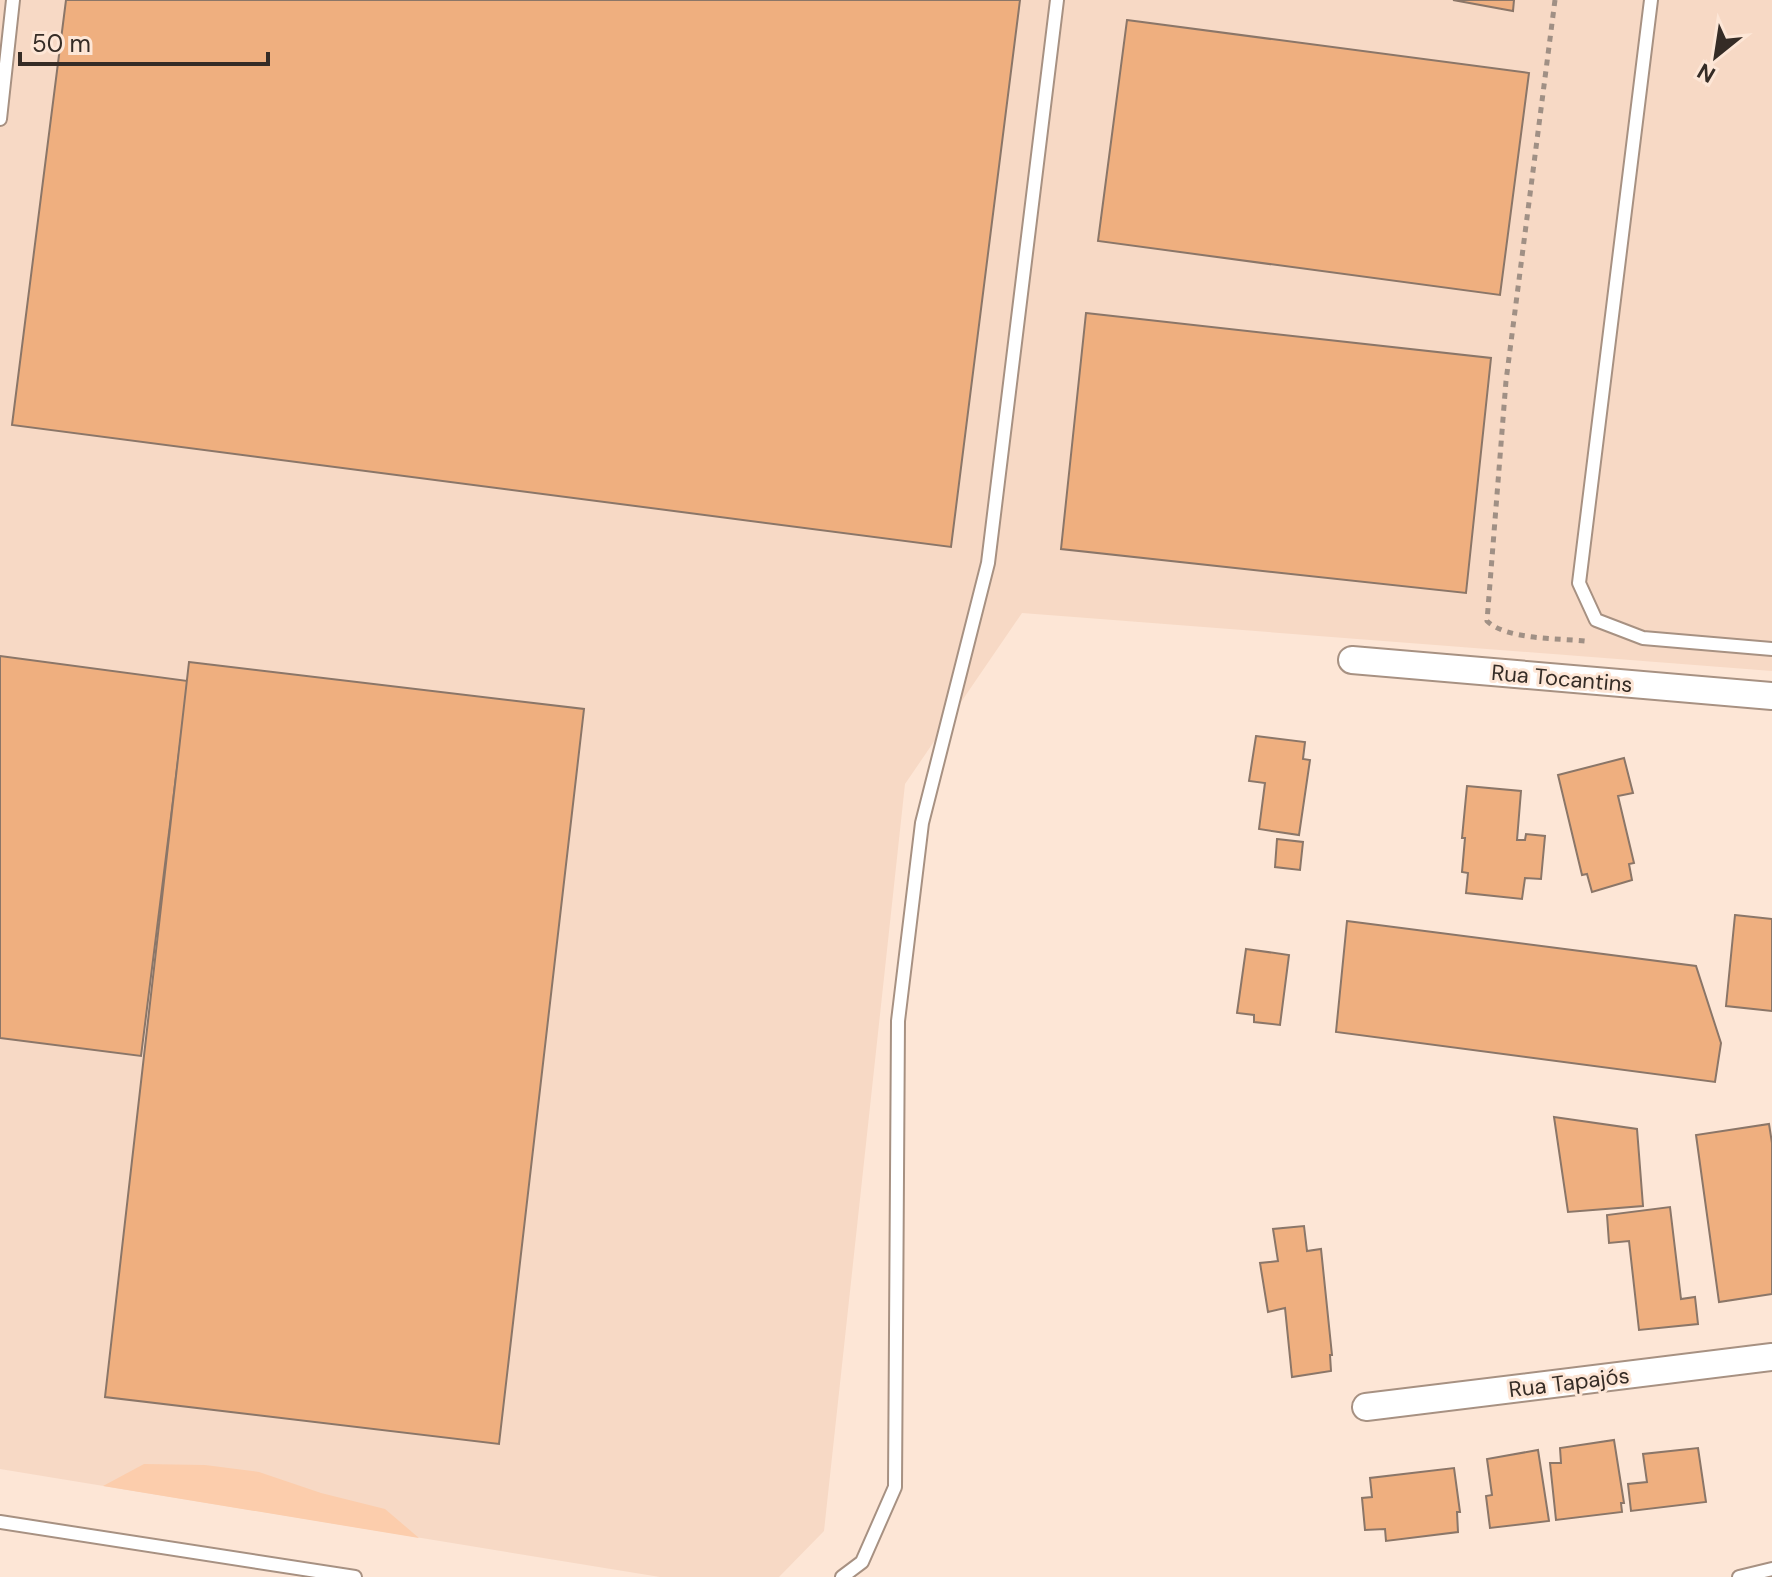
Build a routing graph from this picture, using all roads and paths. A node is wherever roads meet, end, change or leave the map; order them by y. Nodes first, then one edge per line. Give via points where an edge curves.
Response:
1 (13, 0) edge
2 (1057, 0) edge
3 (1555, 0) edge
4 (1651, 0) edge
5 (0, 119) edge
6 (1585, 641) dead end
7 (1772, 649) edge
8 (1352, 660) dead end
9 (1772, 696) edge
10 (1772, 1357) edge
11 (1366, 1407) dead end
12 (0, 1522) edge
13 (1772, 1569) edge
14 (355, 1577) edge
15 (842, 1577) edge
16 (1739, 1577) edge

1 - 5 lane
2 - 15 lane via 988,563 922,823 898,1021 895,1487 862,1562
3 - 6 path via 1506,381 1487,621 1508,633
4 - 7 lane via 1579,583 1596,620 1643,638
8 - 9 street, Rua Tocantins
10 - 11 street, Rua Tapajós
12 - 14 lane
13 - 16 lane

